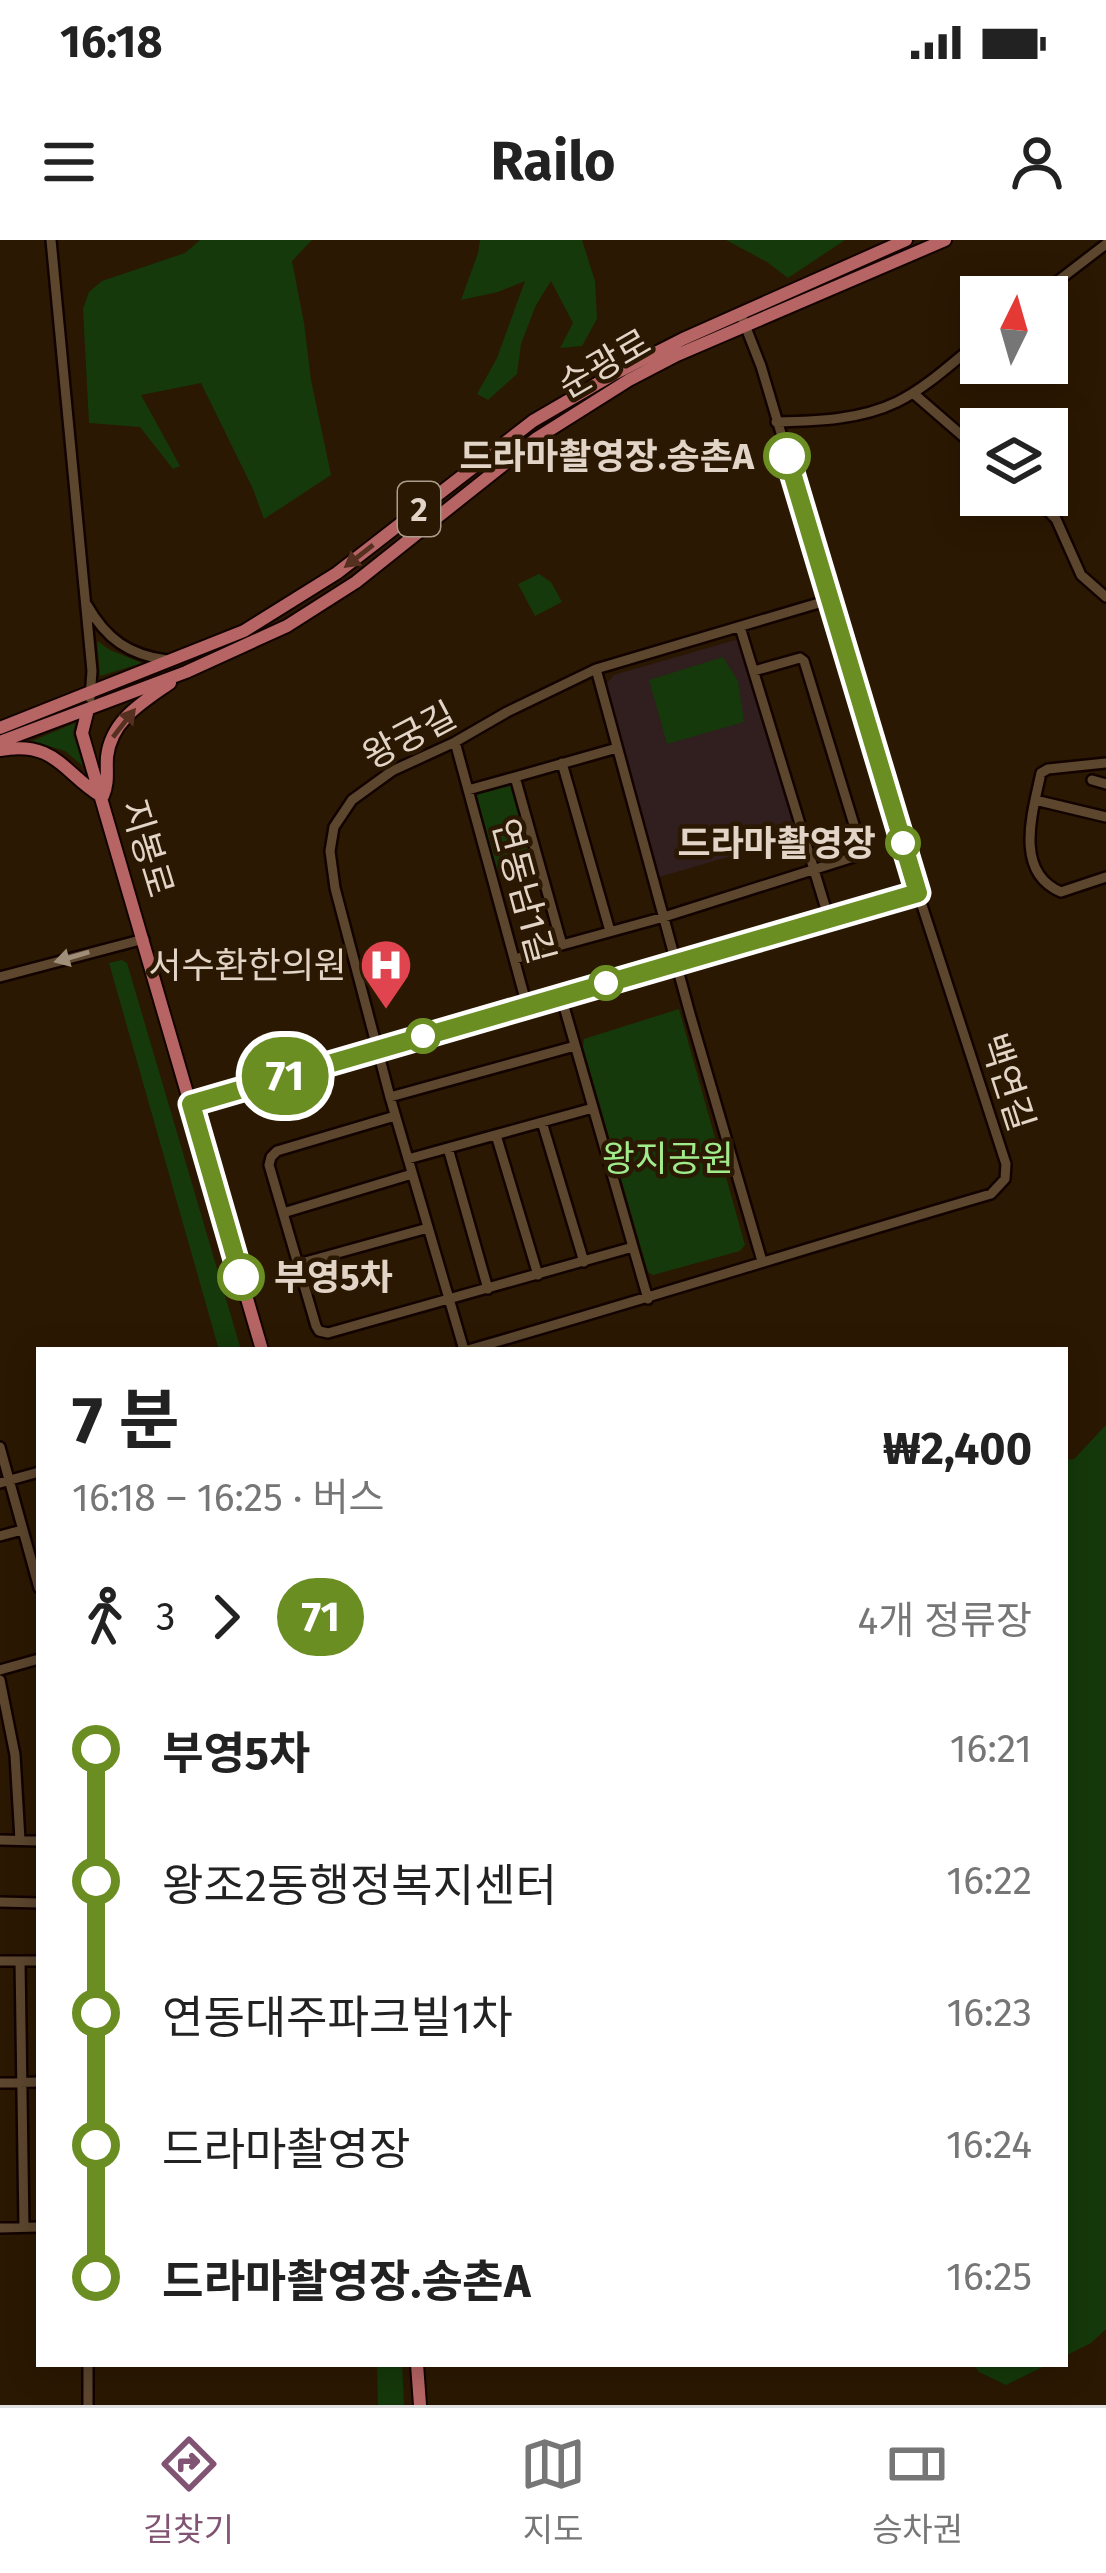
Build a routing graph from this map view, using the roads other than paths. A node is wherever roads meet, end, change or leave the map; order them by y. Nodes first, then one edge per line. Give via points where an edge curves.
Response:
1 (51, 240) edge
2 (906, 240) edge
3 (945, 240) edge
4 (1106, 244) edge
5 (1064, 276) edge
6 (743, 320) junction
7 (960, 356) edge
8 (913, 393) junction
9 (776, 422) junction
10 (960, 434) edge
11 (1053, 516) edge
12 (1106, 597) edge
13 (84, 600) junction
14 (830, 600) junction
15 (740, 627) junction
16 (173, 661) junction
17 (596, 669) junction
18 (754, 671) junction
19 (186, 672) junction
20 (91, 692) junction
21 (88, 709) junction
22 (0, 728) edge
23 (454, 742) junction
24 (0, 746) edge
25 (617, 748) junction
26 (1106, 763) edge
27 (562, 764) junction
28 (515, 777) junction
29 (1092, 780) dead end
30 (1106, 784) edge
31 (468, 790) junction
32 (102, 797) junction
33 (1035, 800) junction
34 (1106, 817) edge
35 (814, 869) junction
36 (1106, 877) edge
37 (918, 893) junction
38 (664, 916) junction
39 (830, 919) junction
40 (610, 932) junction
41 (144, 939) junction
42 (562, 945) junction
43 (515, 959) junction
44 (676, 963) junction
45 (0, 977) edge
46 (561, 996) junction
47 (527, 1006) junction
48 (575, 1046) junction
49 (378, 1049) junction
50 (390, 1097) junction
51 (191, 1104) junction
52 (593, 1108) junction
53 (395, 1116) junction
54 (542, 1122) junction
55 (496, 1135) junction
56 (448, 1148) junction
57 (408, 1159) junction
58 (412, 1174) junction
59 (283, 1213) junction
60 (428, 1228) junction
61 (633, 1247) junction
62 (761, 1261) junction
63 (584, 1262) junction
64 (298, 1264) junction
65 (538, 1275) junction
66 (488, 1289) junction
67 (450, 1299) junction
68 (648, 1299) junction
69 (261, 1347) edge
70 (465, 1347) edge
71 (477, 1347) edge
72 (0, 1447) edge
73 (36, 1473) edge
74 (4, 1482) edge
75 (22, 1530) junction
76 (0, 1536) edge
77 (36, 1578) edge
78 (36, 1660) edge
79 (0, 1675) edge
80 (0, 1840) edge
81 (20, 1840) junction
82 (36, 1840) edge
83 (0, 1902) edge
84 (36, 1903) edge
85 (0, 1961) edge
86 (20, 1961) junction
87 (36, 1961) edge
88 (22, 2082) junction
89 (36, 2082) edge
90 (0, 2083) edge
91 (36, 2227) edge
92 (0, 2228) edge
93 (24, 2228) junction
94 (88, 2367) edge
95 (417, 2367) edge
96 (88, 2405) edge
97 (420, 2405) edge

1 - 13 street
2 - 6 main road, 순광로 / 2
3 - 6 main road, 순광로 / 2
4 - 5 street
6 - 9 street, 백연길
6 -> 16 main road, 순광로 / 2 via 612,375 532,421 297,600
6 - 19 main road, 순광로 / 2 via 537,438 322,606
7 - 8 street
8 - 9 street via 851,416
8 - 10 street
9 - 14 street, 백연길
11 - 12 street via 1081,575
13 - 16 street via 126,650
13 - 20 street
14 - 15 street, 왕궁길
14 - 37 street, 백연길
15 - 17 street, 왕궁길
15 - 18 street
16 - 20 main road, 순광로 / 2
17 - 23 street, 왕궁길
17 - 25 street
18 - 35 street
18 - 35 street, 연동남1길 via 800,658 818,704 863,854
19 - 21 main road, 순광로 / 2
32 -> 19 main road via 119,723
20 - 21 street
20 - 22 main road, 순광로 / 2
21 - 24 main road, 순광로 / 2
21 - 32 main road, 지봉로 via 82,733
23 - 31 street, 연동남1길
23 - 49 street, 왕궁길 via 371,784 347,805 332,836 335,888
24 - 32 main road via 50,756
25 - 27 street, 연동남1길
25 - 38 street
26 - 33 street via 1048,769
27 - 28 street, 연동남1길
27 - 40 street, 연동남1길
28 - 31 street, 연동남1길
28 - 42 street, 연동남1길
29 - 30 street
31 - 43 street, 연동남1길
32 - 41 main road, 지봉로
33 - 34 street
33 - 36 street via 1030,852 1052,888
35 - 38 street, 연동남1길
35 - 39 street
37 - 39 street
37 - 62 street, 백연길 via 1005,1179 991,1194
38 - 40 street, 연동남1길
38 - 44 street
39 - 44 street
40 - 42 street, 연동남1길
41 -> 45 street
41 - 51 main road, 지봉로
42 - 43 street
43 - 47 street, 연동남1길
44 - 46 street
44 - 62 street
46 - 47 street
46 - 48 street
47 - 49 street
48 - 50 street
48 - 52 street
49 - 50 street, 왕궁길
49 - 51 street
50 - 53 street, 왕궁길
51 - 69 main road, 지봉로
52 - 54 street
52 - 61 street
53 - 57 street, 왕궁길
53 - 59 street via 273,1154
54 - 55 street
54 - 63 street
55 - 56 street
55 - 65 street
56 - 57 street
56 - 66 street
57 - 58 street, 왕궁길
58 - 59 street
58 - 60 street, 왕궁길
59 - 64 street
60 - 64 street
60 - 67 street, 왕궁길
61 - 63 street
61 - 68 street
62 - 68 street, 백연길
63 - 65 street
64 - 67 street via 316,1328 325,1333
65 - 66 street
66 - 67 street
67 - 70 street, 왕궁길
68 - 71 street, 백연길
72 - 74 street
73 - 74 street
74 - 75 street
75 - 76 street
75 - 77 street
78 - 79 street
79 - 81 street
80 - 81 street
81 - 82 street
83 - 84 street
85 - 86 street
86 - 87 street
86 - 88 street
88 - 89 street
88 - 90 street
88 - 93 street
91 - 93 street
92 - 93 street
94 - 96 street
95 - 97 main road

